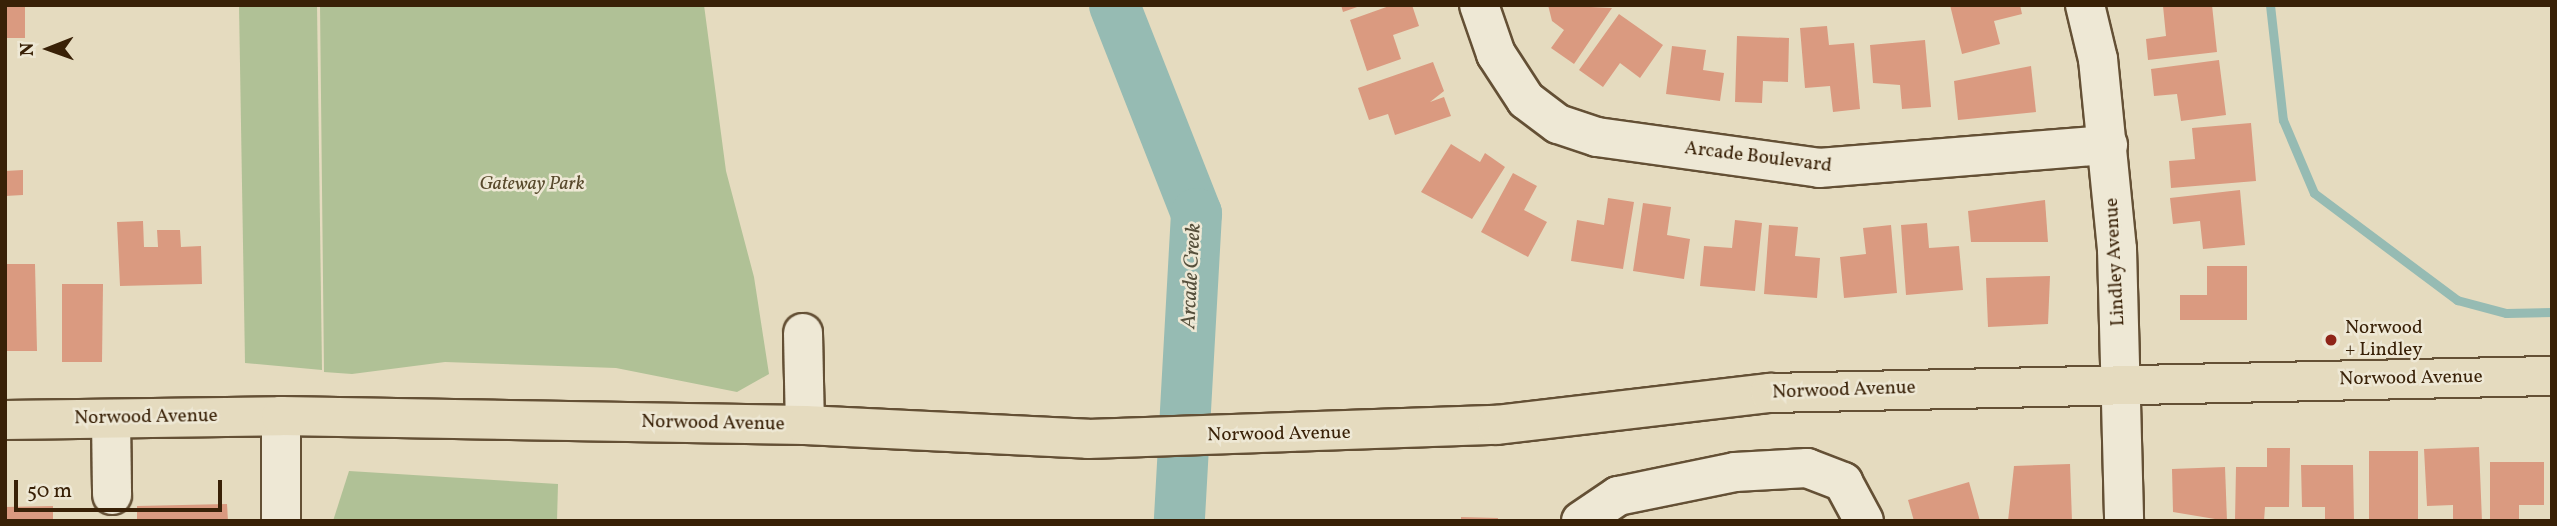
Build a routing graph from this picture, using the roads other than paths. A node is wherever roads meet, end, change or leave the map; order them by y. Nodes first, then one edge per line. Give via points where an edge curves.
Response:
1 (1479, 5) edge
2 (2085, 5) edge
3 (2108, 145) junction
4 (803, 333) dead end
5 (2552, 376) edge
6 (2121, 384) junction
7 (281, 416) junction
8 (111, 418) junction
9 (5, 420) edge
10 (805, 425) junction
11 (112, 495) dead end
12 (281, 521) edge
13 (1581, 521) edge
14 (1864, 521) edge
15 (2124, 521) edge

1 - 3 street, Arcade Boulevard via 1496,54 1526,100 1558,124 1597,137 1819,168
2 - 3 street, Lindley Avenue
3 - 6 street, Lindley Avenue
4 - 10 street
5 - 6 main road, Norwood Avenue
6 - 10 main road, Norwood Avenue via 1770,393 1497,425 1300,434 1088,439
6 - 15 street, Lindley Avenue
7 - 8 main road, Norwood Avenue
7 - 10 main road, Norwood Avenue
7 - 12 street
8 - 9 main road, Norwood Avenue
8 - 11 street
13 - 14 street via 1618,495 1735,472 1800,468 1843,482

